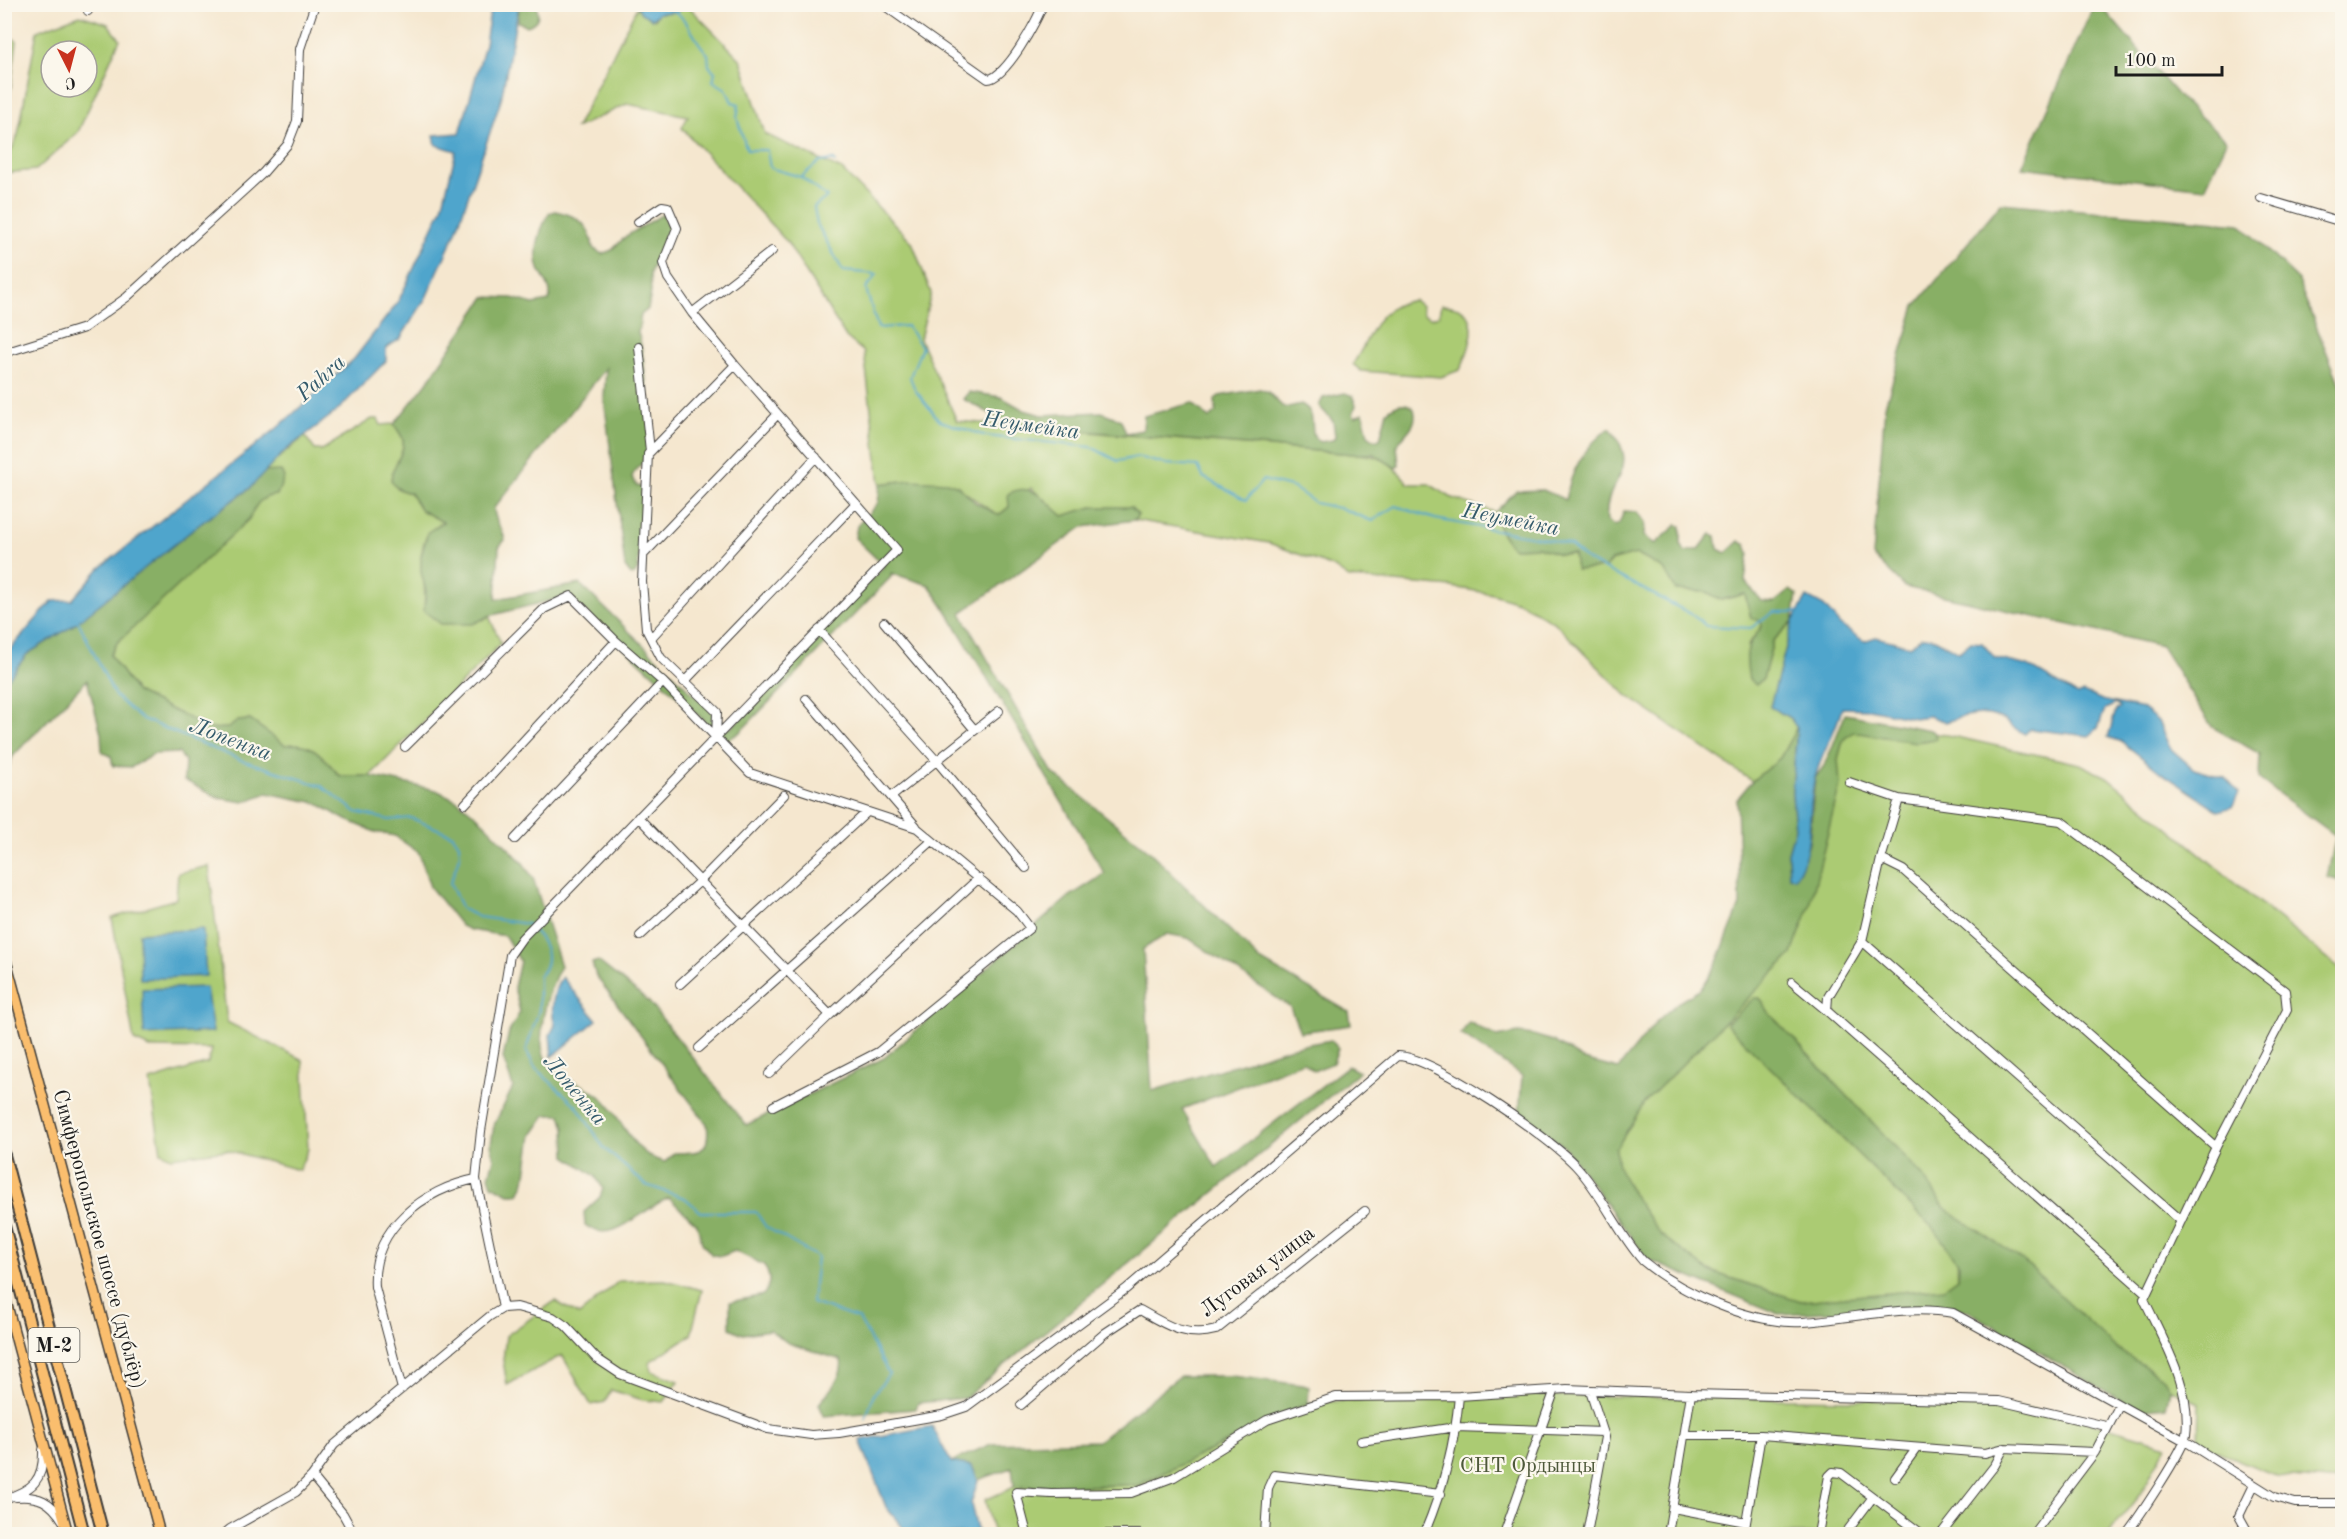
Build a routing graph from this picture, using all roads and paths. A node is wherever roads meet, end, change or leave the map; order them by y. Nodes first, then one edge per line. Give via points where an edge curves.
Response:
1 (315, 4) edge
2 (882, 4) edge
3 (1042, 4) edge
4 (2261, 198) dead end
5 (638, 222) dead end
6 (2343, 222) edge
7 (772, 251) dead end
8 (692, 313) junction
9 (639, 347) dead end
10 (4, 353) edge
11 (735, 365) junction
12 (777, 415) junction
13 (650, 451) junction
14 (816, 457) junction
15 (856, 503) junction
16 (645, 553) junction
17 (884, 622) dead end
18 (819, 630) junction
19 (651, 638) junction
20 (616, 641) junction
21 (663, 682) junction
22 (684, 682) junction
23 (806, 699) dead end
24 (999, 711) dead end
25 (974, 729) junction
26 (716, 738) junction
27 (405, 747) dead end
28 (935, 759) junction
29 (1849, 782) dead end
30 (784, 795) dead end
31 (891, 797) junction
32 (1899, 799) junction
33 (465, 804) dead end
34 (866, 813) junction
35 (638, 817) junction
36 (917, 828) junction
37 (515, 839) dead end
38 (932, 841) junction
39 (1881, 859) junction
40 (1026, 868) dead end
41 (979, 878) junction
42 (700, 881) junction
43 (744, 926) junction
44 (640, 936) dead end
45 (1862, 941) junction
46 (4, 953) edge
47 (786, 970) junction
48 (1792, 982) dead end
49 (680, 984) dead end
50 (1827, 1011) junction
51 (830, 1015) junction
52 (699, 1048) dead end
53 (769, 1074) dead end
54 (773, 1107) dead end
55 (2216, 1147) junction
56 (4, 1155) edge
57 (476, 1179) junction
58 (1365, 1211) dead end
59 (2181, 1221) junction
60 (4, 1226) edge
61 (2146, 1293) junction
62 (4, 1294) edge
63 (503, 1308) junction
64 (402, 1389) junction
65 (1590, 1391) junction
66 (1554, 1392) junction
67 (1692, 1394) junction
68 (1459, 1396) junction
69 (1021, 1405) dead end
70 (2119, 1406) junction
71 (2106, 1426) junction
72 (1456, 1427) junction
73 (1541, 1431) junction
74 (1604, 1432) junction
75 (1686, 1435) junction
76 (1761, 1435) junction
77 (43, 1441) junction
78 (1361, 1441) dead end
79 (2185, 1441) junction
80 (2004, 1448) junction
81 (1916, 1449) junction
82 (2095, 1452) junction
83 (312, 1476) junction
84 (1895, 1478) dead end
85 (2253, 1485) junction
86 (1441, 1494) junction
87 (1873, 1497) junction
88 (6, 1498) edge
89 (2343, 1503) edge
90 (1673, 1508) junction
91 (1746, 1522) junction
92 (67, 1530) edge
93 (84, 1534) edge
94 (103, 1534) edge
95 (160, 1534) edge
96 (224, 1534) edge
97 (354, 1534) edge
98 (1027, 1534) edge
99 (1092, 1534) edge
100 (1139, 1534) edge
101 (1265, 1534) edge
102 (1424, 1534) edge
103 (1504, 1534) edge
104 (1587, 1534) edge
105 (1668, 1534) edge
106 (1744, 1534) edge
107 (1818, 1534) edge
108 (1845, 1534) edge
109 (1922, 1534) edge
110 (1941, 1534) edge
111 (2033, 1534) edge
112 (2126, 1534) edge
113 (2248, 1534) edge

1 - 10 street via 300,49 297,121 288,144 263,173 127,297 84,328
2 - 3 street via 988,79 1002,71 1039,18
4 - 6 street
5 - 8 street via 662,206 668,207 677,228 665,256 664,272
7 - 8 street
8 - 11 street
9 - 13 street
11 - 12 street
11 - 13 street
12 - 14 street
12 - 16 street
13 - 16 street
14 - 15 street
14 - 19 street
15 - 18 street via 897,550
15 - 22 street
16 - 19 street via 642,582 646,629
17 - 25 street
18 - 26 street
18 - 28 street
19 - 22 street via 661,658
20 - 21 street
20 - 27 street via 571,596 544,609
20 - 33 street
21 - 26 street
21 - 37 street
22 - 26 street via 717,712
23 - 31 street
24 - 25 street
25 - 28 street
26 - 34 street via 750,773
26 - 35 street
28 - 31 street
28 - 40 street
29 - 32 street
30 - 42 street
31 - 36 street
32 - 39 street
32 - 55 street via 2061,822 2285,991 2287,1010
34 - 36 street
34 - 43 street
35 - 42 street
35 - 57 street via 510,955
36 - 38 street
38 - 41 street
38 - 47 street
39 - 45 street
39 - 55 street via 1903,870
41 - 51 street
41 - 54 street via 1017,911 1030,928 878,1052
42 - 43 street
42 - 44 street
43 - 47 street
43 - 49 street
45 - 50 street via 1828,997
45 - 59 street
46 - 95 main road, Симферопольское шоссе (дублёр)
47 - 51 street
47 - 52 street
48 - 50 street
50 - 61 street
51 - 53 street
55 - 59 street
56 - 94 highway, М-2
57 - 63 street
57 - 64 street via 451,1184 421,1201 392,1227 378,1256 375,1287
58 - 69 street, Луговая улица via 1216,1330 1191,1334 1140,1310 1105,1333
59 - 61 street
60 - 93 highway, М-2
61 - 79 street via 2144,1299 2181,1380
62 - 77 main road
63 - 64 street
63 - 70 street via 517,1307 553,1317 596,1358 620,1374 768,1429 811,1435 942,1415 966,1407 1126,1289 1387,1063 1398,1056 1410,1056 1492,1103 1567,1157 1592,1186 1631,1248 1658,1273 1680,1286 1753,1316 1779,1322 1919,1309 1953,1313
64 - 83 street via 334,1445
65 - 66 street
65 - 67 street
65 - 74 street
66 - 68 street
66 - 73 street
67 - 71 street via 1999,1401
67 - 75 street
68 - 72 street
68 - 98 street via 1336,1397 1267,1420 1174,1477 1131,1493 1016,1492
70 - 71 street
70 - 79 street
71 - 82 street
72 - 73 street
72 - 78 street
72 - 86 street
73 - 74 street
73 - 103 street
74 - 104 street
75 - 76 street
75 - 90 street
76 - 81 street
76 - 91 street
77 - 88 street via 41,1474 35,1484
77 - 92 main road
79 - 85 street
79 - 112 street
80 - 81 street via 1985,1453
80 - 82 street
80 - 110 street
81 - 84 street
82 - 111 street
83 - 96 street via 296,1492
83 - 97 street
85 - 89 street via 2295,1503
85 - 113 street via 2239,1516
86 - 101 street via 1274,1476 1268,1488
86 - 102 street
87 - 107 street via 1841,1473 1833,1472
87 - 108 street
87 - 109 street
88 - 92 street via 36,1497 47,1502
90 - 91 street
90 - 105 street
91 - 106 street
99 - 100 street

